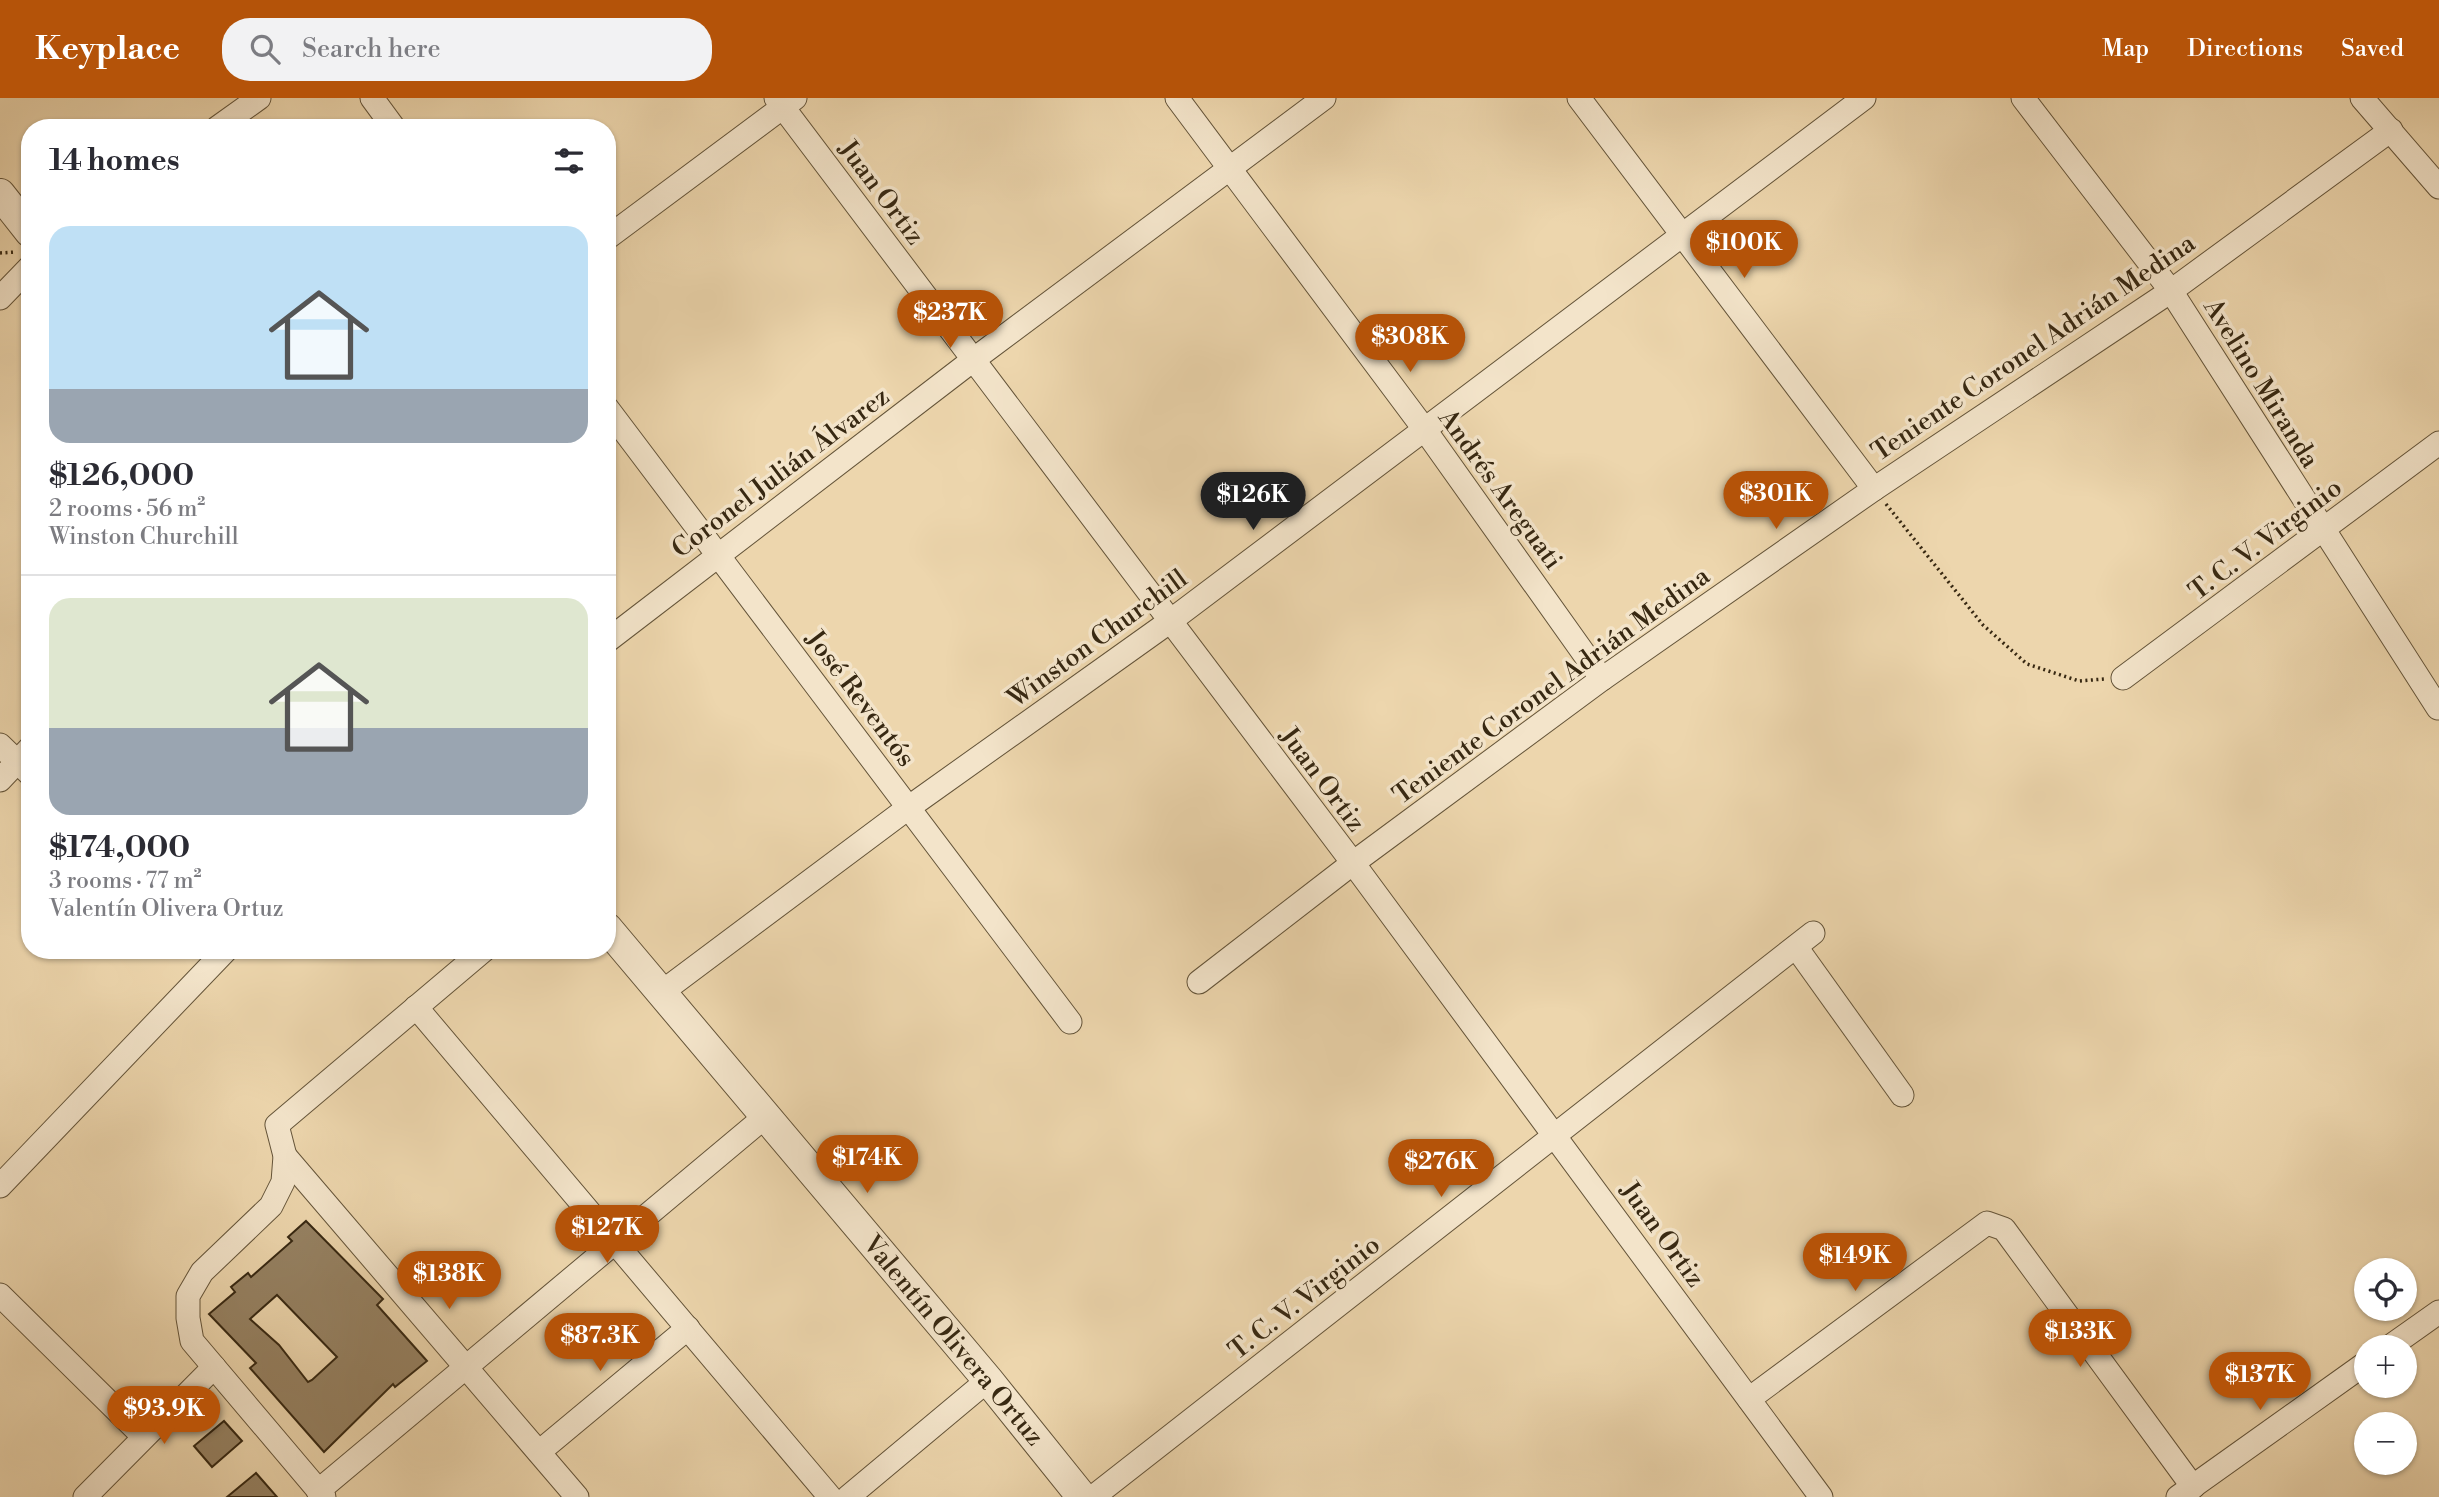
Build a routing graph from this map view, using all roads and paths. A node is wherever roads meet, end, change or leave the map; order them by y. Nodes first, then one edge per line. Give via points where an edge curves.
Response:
1 (259, 98) edge
2 (372, 98) edge
3 (1177, 98) edge
4 (1324, 98) edge
5 (1579, 98) edge
6 (1864, 98) edge
7 (2023, 98) edge
8 (2362, 98) edge
9 (785, 101) edge
10 (230, 119) edge
11 (387, 119) edge
12 (2391, 130) junction
13 (1228, 169) junction
14 (2439, 187) edge
15 (0, 194) edge
16 (21, 221) edge
17 (616, 231) edge
18 (1681, 233) junction
19 (21, 276) edge
20 (2171, 291) junction
21 (0, 298) edge
22 (973, 360) junction
23 (616, 420) edge
24 (1425, 430) junction
25 (2439, 443) edge
26 (1874, 489) junction
27 (2323, 531) junction
28 (718, 554) junction
29 (1169, 622) junction
30 (616, 634) edge
31 (2123, 678) joint
32 (1602, 679) junction
33 (2438, 708) edge
34 (0, 745) edge
35 (21, 758) edge
36 (21, 764) edge
37 (0, 780) edge
38 (908, 808) junction
39 (1353, 863) junction
40 (616, 938) edge
41 (212, 959) edge
42 (473, 959) edge
43 (1199, 982) dead end
44 (662, 992) junction
45 (416, 1007) junction
46 (1070, 1022) dead end
47 (1902, 1095) dead end
48 (767, 1115) junction
49 (1556, 1137) junction
50 (285, 1156) junction
51 (0, 1186) edge
52 (616, 1242) junction
53 (0, 1295) edge
54 (2439, 1312) edge
55 (688, 1328) junction
56 (2406, 1335) edge
57 (467, 1366) junction
58 (214, 1367) junction
59 (2354, 1372) edge
60 (988, 1380) junction
61 (1749, 1399) junction
62 (143, 1436) junction
63 (540, 1452) junction
64 (2186, 1492) edge
65 (321, 1494) edge
66 (85, 1497) edge
67 (577, 1497) edge
68 (830, 1497) edge
69 (848, 1497) edge
70 (1082, 1497) edge
71 (1093, 1497) edge
72 (1821, 1497) edge

1 - 10 street
2 - 11 street
3 - 13 street, Andrés Areguati
4 - 13 street, Coronel Julián Álvarez
5 - 18 street
6 - 18 street, Winston Churchill
7 - 20 street, Avelino Miranda
8 - 12 street
9 - 17 street
9 - 22 street, Juan Ortiz
12 - 14 street
12 - 20 street, Teniente Coronel Adrián Medina
13 - 22 street, Coronel Julián Álvarez
13 - 24 street, Andrés Areguati
15 - 16 street
18 - 24 street, Winston Churchill
18 - 26 street
19 - 21 street
20 - 26 street, Teniente Coronel Adrián Medina
20 - 27 street, Avelino Miranda
22 - 28 street, Coronel Julián Álvarez
22 - 29 street, Juan Ortiz
23 - 28 street, José Reventós
24 - 29 street, Winston Churchill
24 - 32 street, Andrés Areguati
25 - 27 street, T. C. V. Virginio
26 - 31 path via 1983,625 2027,664 2079,681
26 - 32 street, Teniente Coronel Adrián Medina
27 - 31 street, T. C. V. Virginio
27 - 33 street, Avelino Miranda
28 - 30 street, Coronel Julián Álvarez
28 - 38 street, José Reventós
29 - 38 street, Winston Churchill
29 - 39 street, Juan Ortiz
32 - 39 street, Teniente Coronel Adrián Medina
34 - 35 street
36 - 37 street
38 - 44 street, Winston Churchill
38 - 46 street, José Reventós
39 - 43 street, Teniente Coronel Adrián Medina
39 - 49 street, Juan Ortiz
40 - 44 street, Valentín Olivera Ortuz
41 - 51 street
42 - 45 street
44 - 48 street, Valentín Olivera Ortuz
45 - 50 street via 276,1125
45 - 52 street
47 - 49 street, T. C. V. Virginio via 1805,940
48 - 52 street
48 - 60 street, Valentín Olivera Ortuz
49 - 61 street, Juan Ortiz
49 - 71 street, T. C. V. Virginio
50 - 57 street
50 - 58 street via 283,1182 271,1206 202,1272 188,1296 192,1341
52 - 55 street
52 - 57 street
53 - 62 street
54 - 56 street
55 - 63 street
55 - 68 street
57 - 63 street
57 - 65 street
58 - 62 street
58 - 65 street
59 - 64 street
60 - 69 street
60 - 70 street, Valentín Olivera Ortuz
61 - 64 street via 1987,1223 2004,1229
61 - 72 street, Juan Ortiz
62 - 66 street
63 - 67 street

